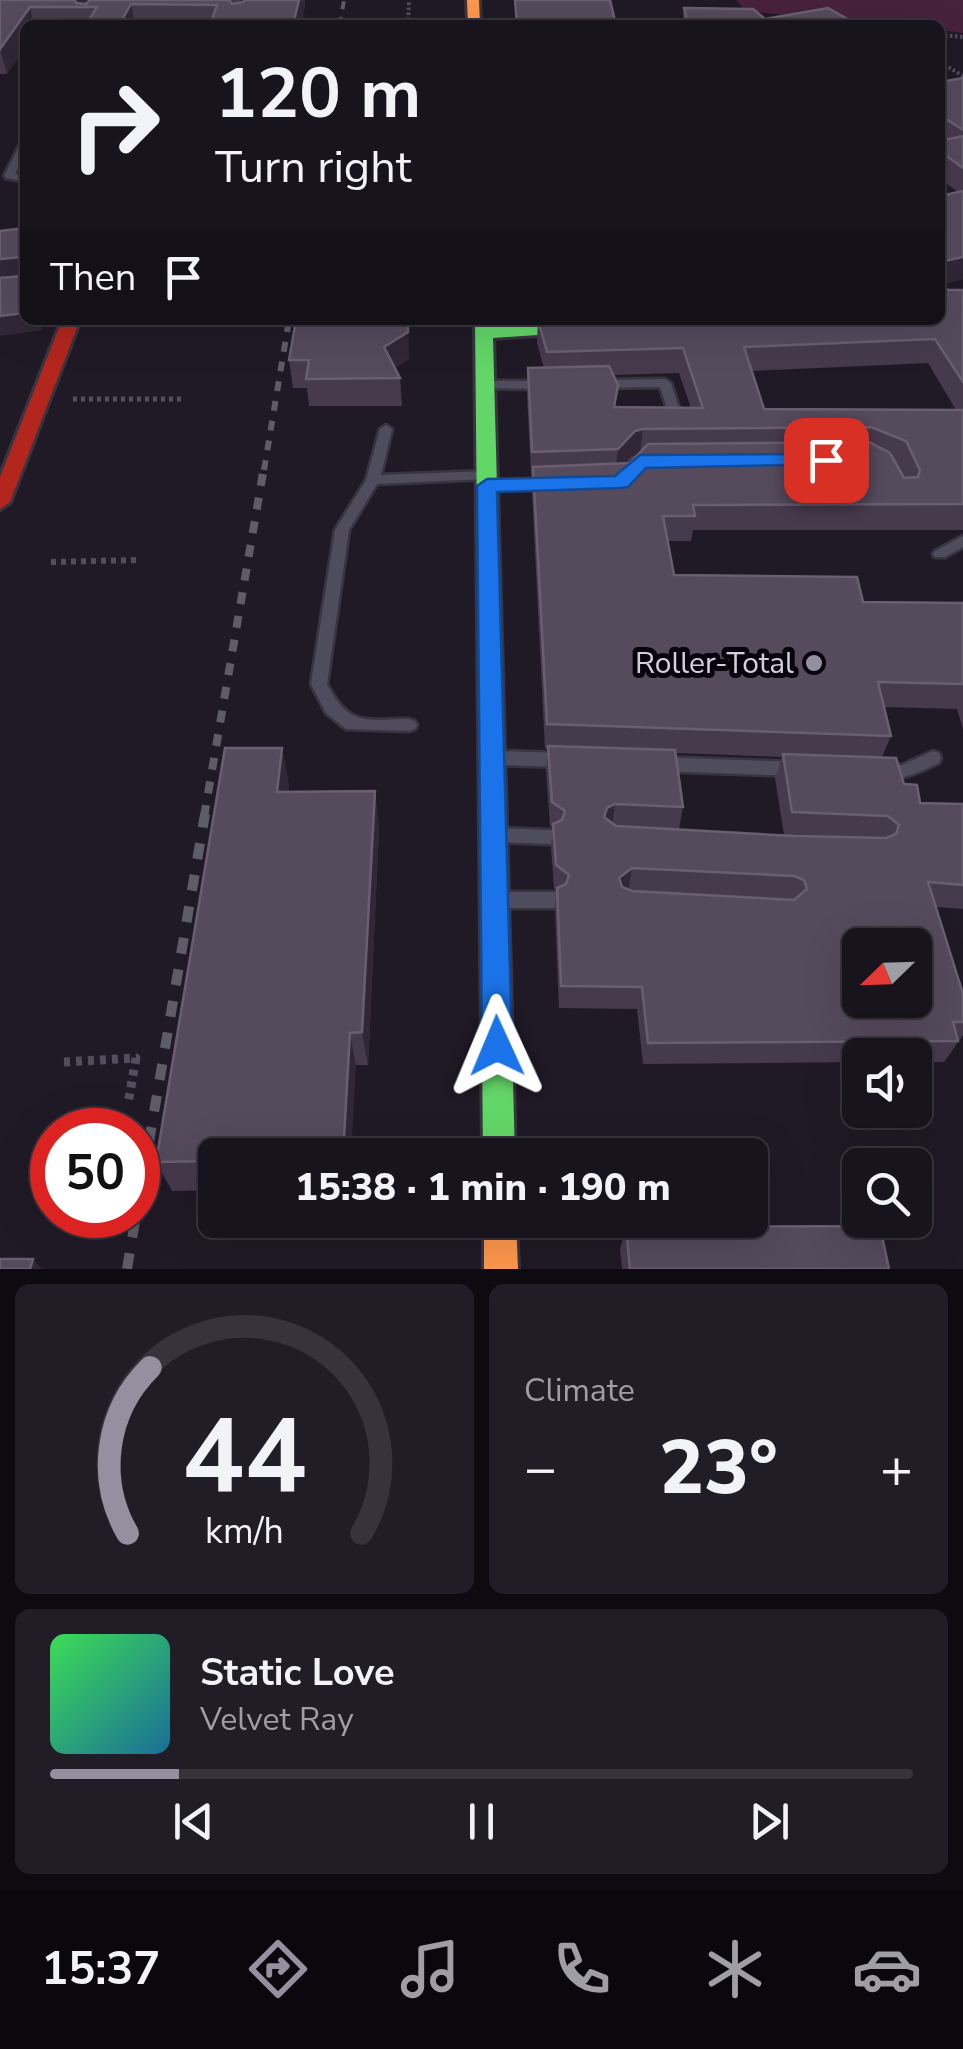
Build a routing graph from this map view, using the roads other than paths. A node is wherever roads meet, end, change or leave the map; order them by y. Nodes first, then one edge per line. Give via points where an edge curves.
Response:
1 (20, 152) edge
2 (4, 176) edge
3 (69, 325) edge
4 (518, 325) edge
5 (484, 326) edge
6 (557, 384) edge
7 (575, 384) edge
8 (485, 385) junction
9 (679, 426) edge
10 (386, 429) dead end
11 (373, 480) junction
12 (487, 480) junction
13 (564, 484) edge
14 (0, 502) edge
15 (963, 541) edge
16 (940, 554) dead end
17 (410, 725) dead end
18 (493, 758) junction
19 (933, 758) dead end
20 (591, 762) edge
21 (630, 763) edge
22 (826, 770) edge
23 (864, 771) edge
24 (494, 835) junction
25 (551, 837) edge
26 (495, 900) junction
27 (554, 900) edge
28 (498, 1138) edge
29 (500, 1238) edge
30 (501, 1269) edge

1 - 2 lane
3 - 14 main road
4 - 5 main road
5 - 8 main road
6 - 8 lane
7 - 9 lane via 665,384
8 - 12 main road
10 - 11 lane
11 - 12 lane
11 - 17 lane via 342,530 319,684 352,725
12 - 13 lane
12 - 18 main road
15 - 16 lane
18 - 20 lane
18 - 24 main road
19 - 23 lane via 904,772
21 - 22 lane
24 - 25 lane
24 - 26 main road
26 - 27 lane
26 - 28 main road
29 - 30 main road

